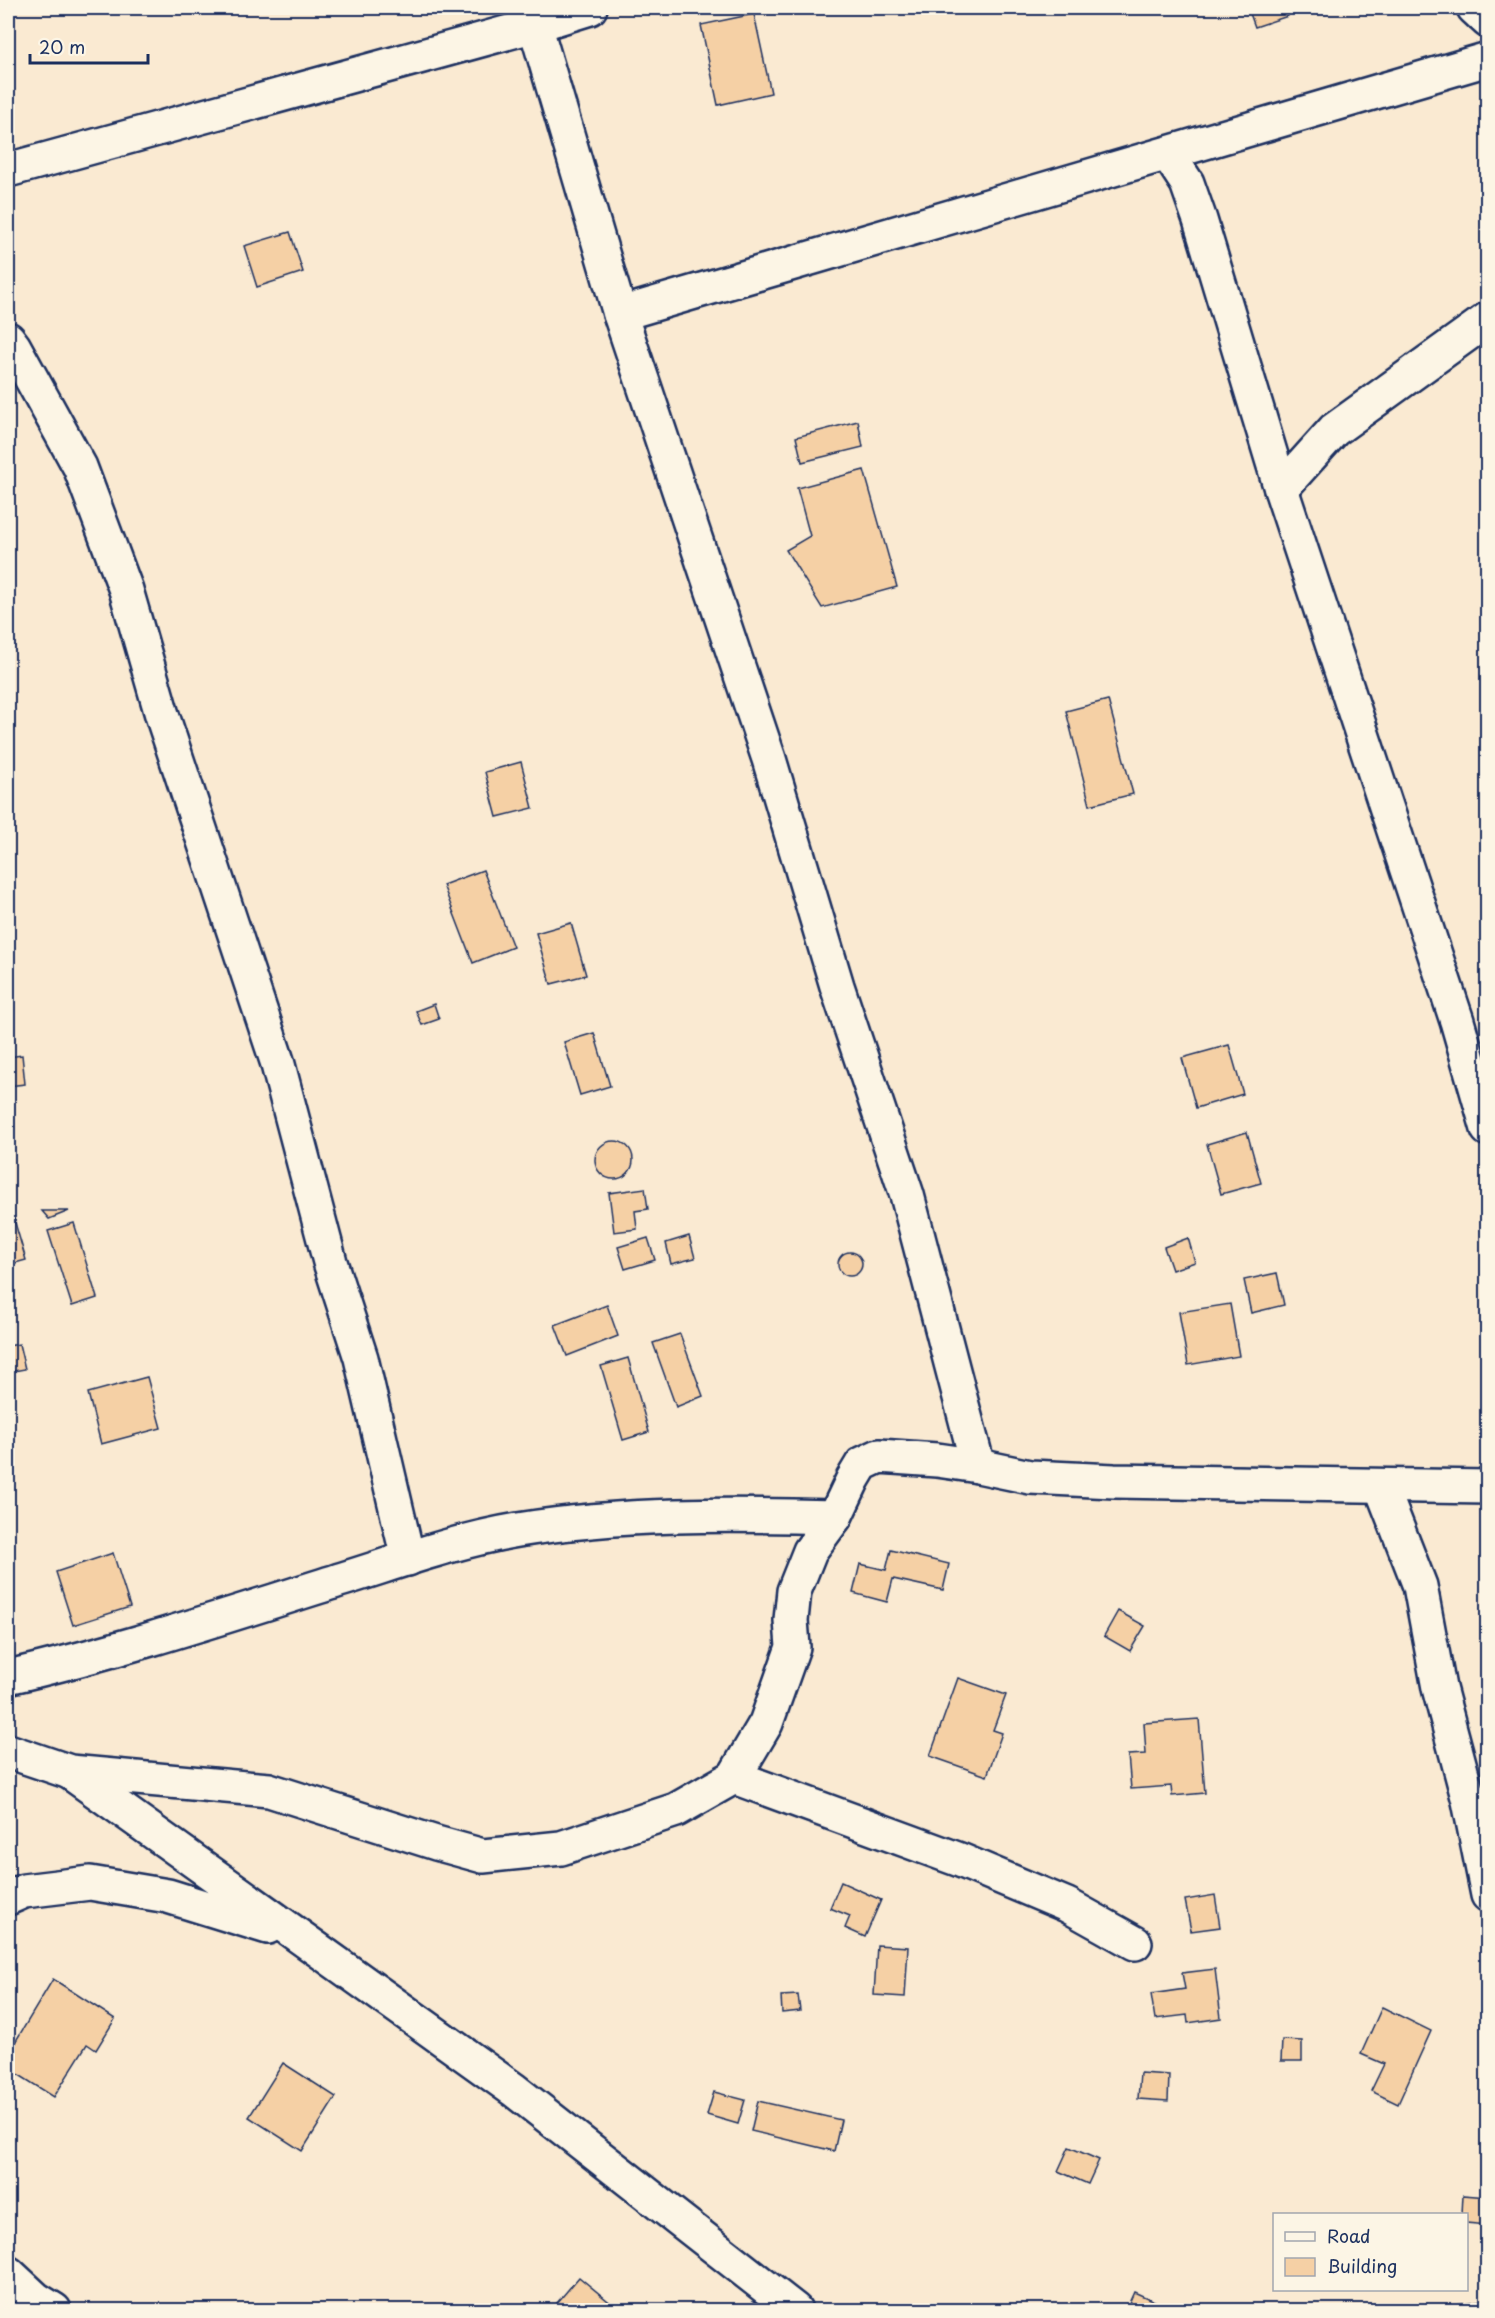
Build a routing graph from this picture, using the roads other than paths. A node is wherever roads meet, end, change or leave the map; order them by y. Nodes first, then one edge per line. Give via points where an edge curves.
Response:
1 (590, 8) edge
2 (1474, 8) edge
3 (1488, 21) edge
4 (535, 25) junction
5 (1488, 59) edge
6 (1168, 154) junction
7 (8, 170) edge
8 (620, 314) junction
9 (1488, 319) edge
10 (8, 339) edge
11 (1281, 489) junction
12 (1488, 1129) edge
13 (978, 1466) junction
14 (1381, 1486) junction
15 (1488, 1487) edge
16 (835, 1516) junction
17 (408, 1559) junction
18 (8, 1677) edge
19 (8, 1751) edge
20 (70, 1772) junction
21 (734, 1777) junction
22 (1488, 1895) edge
23 (8, 1898) edge
24 (296, 1936) junction
25 (1135, 1943) dead end
26 (8, 2273) edge
27 (54, 2310) edge
28 (795, 2310) edge

1 - 4 street
2 - 3 street
4 - 7 street
4 - 8 street
5 - 6 street
6 - 8 street
6 - 11 street via 1187,183 1197,211
8 - 13 street via 769,759 837,986 907,1195
9 - 11 street via 1334,430
10 - 17 street via 80,467 126,591 162,715 277,1061 330,1262 361,1358
11 - 12 street via 1457,1022
13 - 14 street via 1030,1477
13 - 16 street via 879,1456 862,1464
14 - 15 street
14 - 22 street via 1420,1586 1439,1688 1469,1801
16 - 17 street via 637,1517 518,1530
16 - 21 street via 810,1551 794,1591 793,1647 766,1723
17 - 18 street
19 - 20 street
20 - 21 street via 269,1791 483,1856 561,1848 676,1810
20 - 24 street
21 - 25 street via 960,1860 1067,1905
23 - 24 street via 24,1891 90,1883 168,1896
24 - 28 street via 514,2090
26 - 27 street

